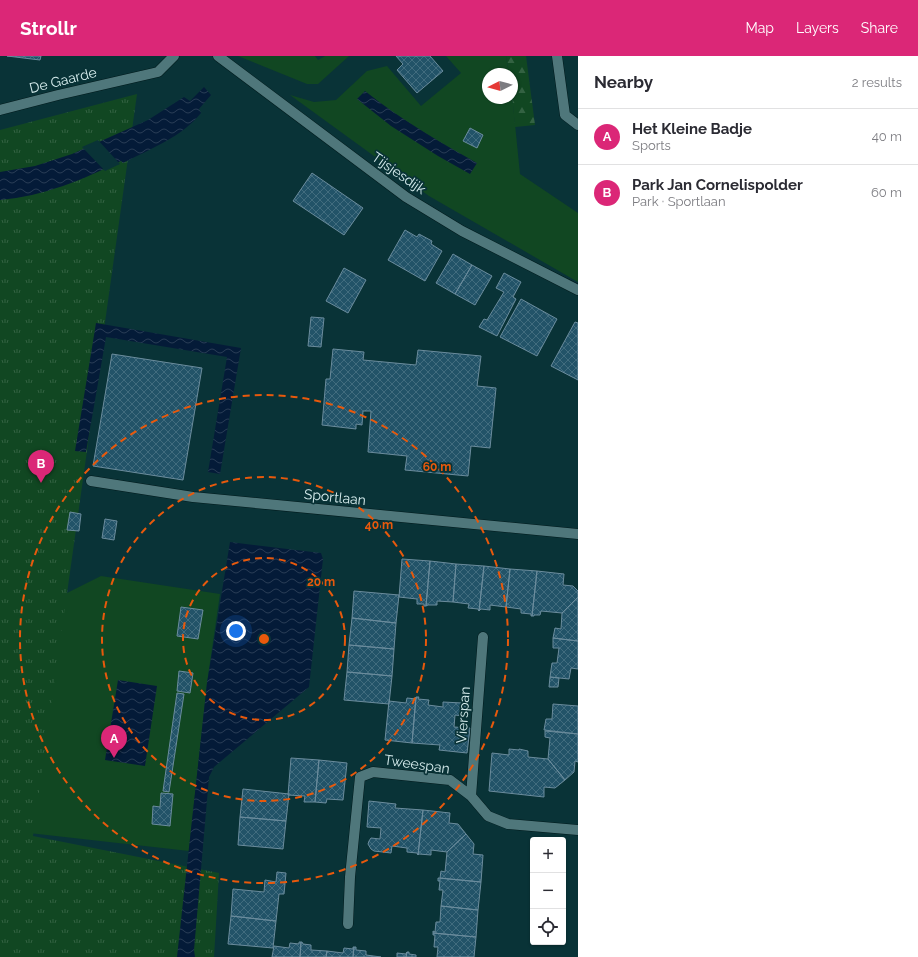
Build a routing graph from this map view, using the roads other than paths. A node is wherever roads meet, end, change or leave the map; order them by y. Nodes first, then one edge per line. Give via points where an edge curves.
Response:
1 (174, 56) edge
2 (218, 56) edge
3 (557, 56) edge
4 (0, 110) edge
5 (578, 125) edge
6 (578, 290) edge
7 (91, 481) dead end
8 (578, 534) edge
9 (483, 637) dead end
10 (471, 796) junction
11 (578, 830) edge
12 (348, 924) dead end

1 - 4 street, De Gaarde via 158,72
2 - 6 street, Tijsjesdijk via 406,197 462,231
3 - 5 street via 565,115
7 - 8 street, Sportlaan via 193,497
9 - 10 street, Vierspan
10 - 11 street, Tweespan via 488,816 508,824
10 - 12 street, Tweespan via 450,780 373,772 360,777

